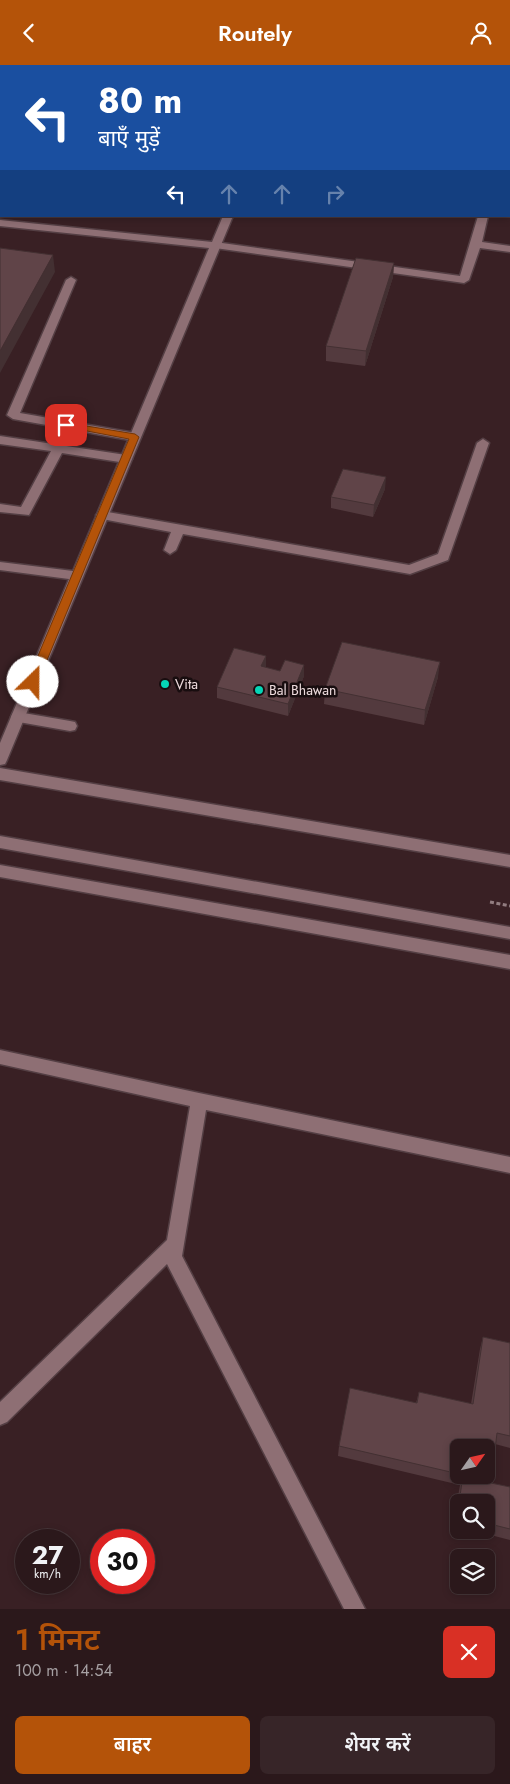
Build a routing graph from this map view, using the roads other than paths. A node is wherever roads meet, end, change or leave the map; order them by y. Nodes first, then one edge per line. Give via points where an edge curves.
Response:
1 (228, 217) edge
2 (483, 217) edge
3 (0, 223) edge
4 (476, 244) junction
5 (216, 245) junction
6 (510, 249) edge
7 (71, 280) dead end
8 (135, 437) junction
9 (0, 440) edge
10 (483, 443) dead end
11 (58, 449) junction
12 (126, 459) junction
13 (0, 509) edge
14 (102, 515) junction
15 (178, 529) junction
16 (170, 550) dead end
17 (0, 566) edge
18 (77, 576) junction
19 (18, 717) junction
20 (70, 726) dead end
21 (0, 759) edge
22 (0, 775) edge
23 (0, 842) edge
24 (510, 861) edge
25 (0, 871) edge
26 (510, 933) edge
27 (510, 962) edge
28 (0, 1057) edge
29 (199, 1101) junction
30 (510, 1165) edge
31 (176, 1243) junction
32 (0, 1415) edge
33 (355, 1609) edge

1 - 5 street
2 - 4 street
3 - 5 street
4 - 5 street via 464,279
4 - 6 street
5 - 8 street
7 - 8 street via 13,415
8 - 12 street
9 - 11 street
10 - 15 street via 444,557 410,570
11 - 12 street
11 - 13 street via 25,512
12 - 14 street
14 - 15 street
14 - 18 street
15 - 16 street
17 - 18 street
18 - 19 street
19 - 20 street
19 - 21 street
22 - 24 street
23 - 26 street
25 - 27 street
28 - 29 street
29 - 30 street
29 - 31 street
31 - 32 street
31 - 33 street via 173,1257

